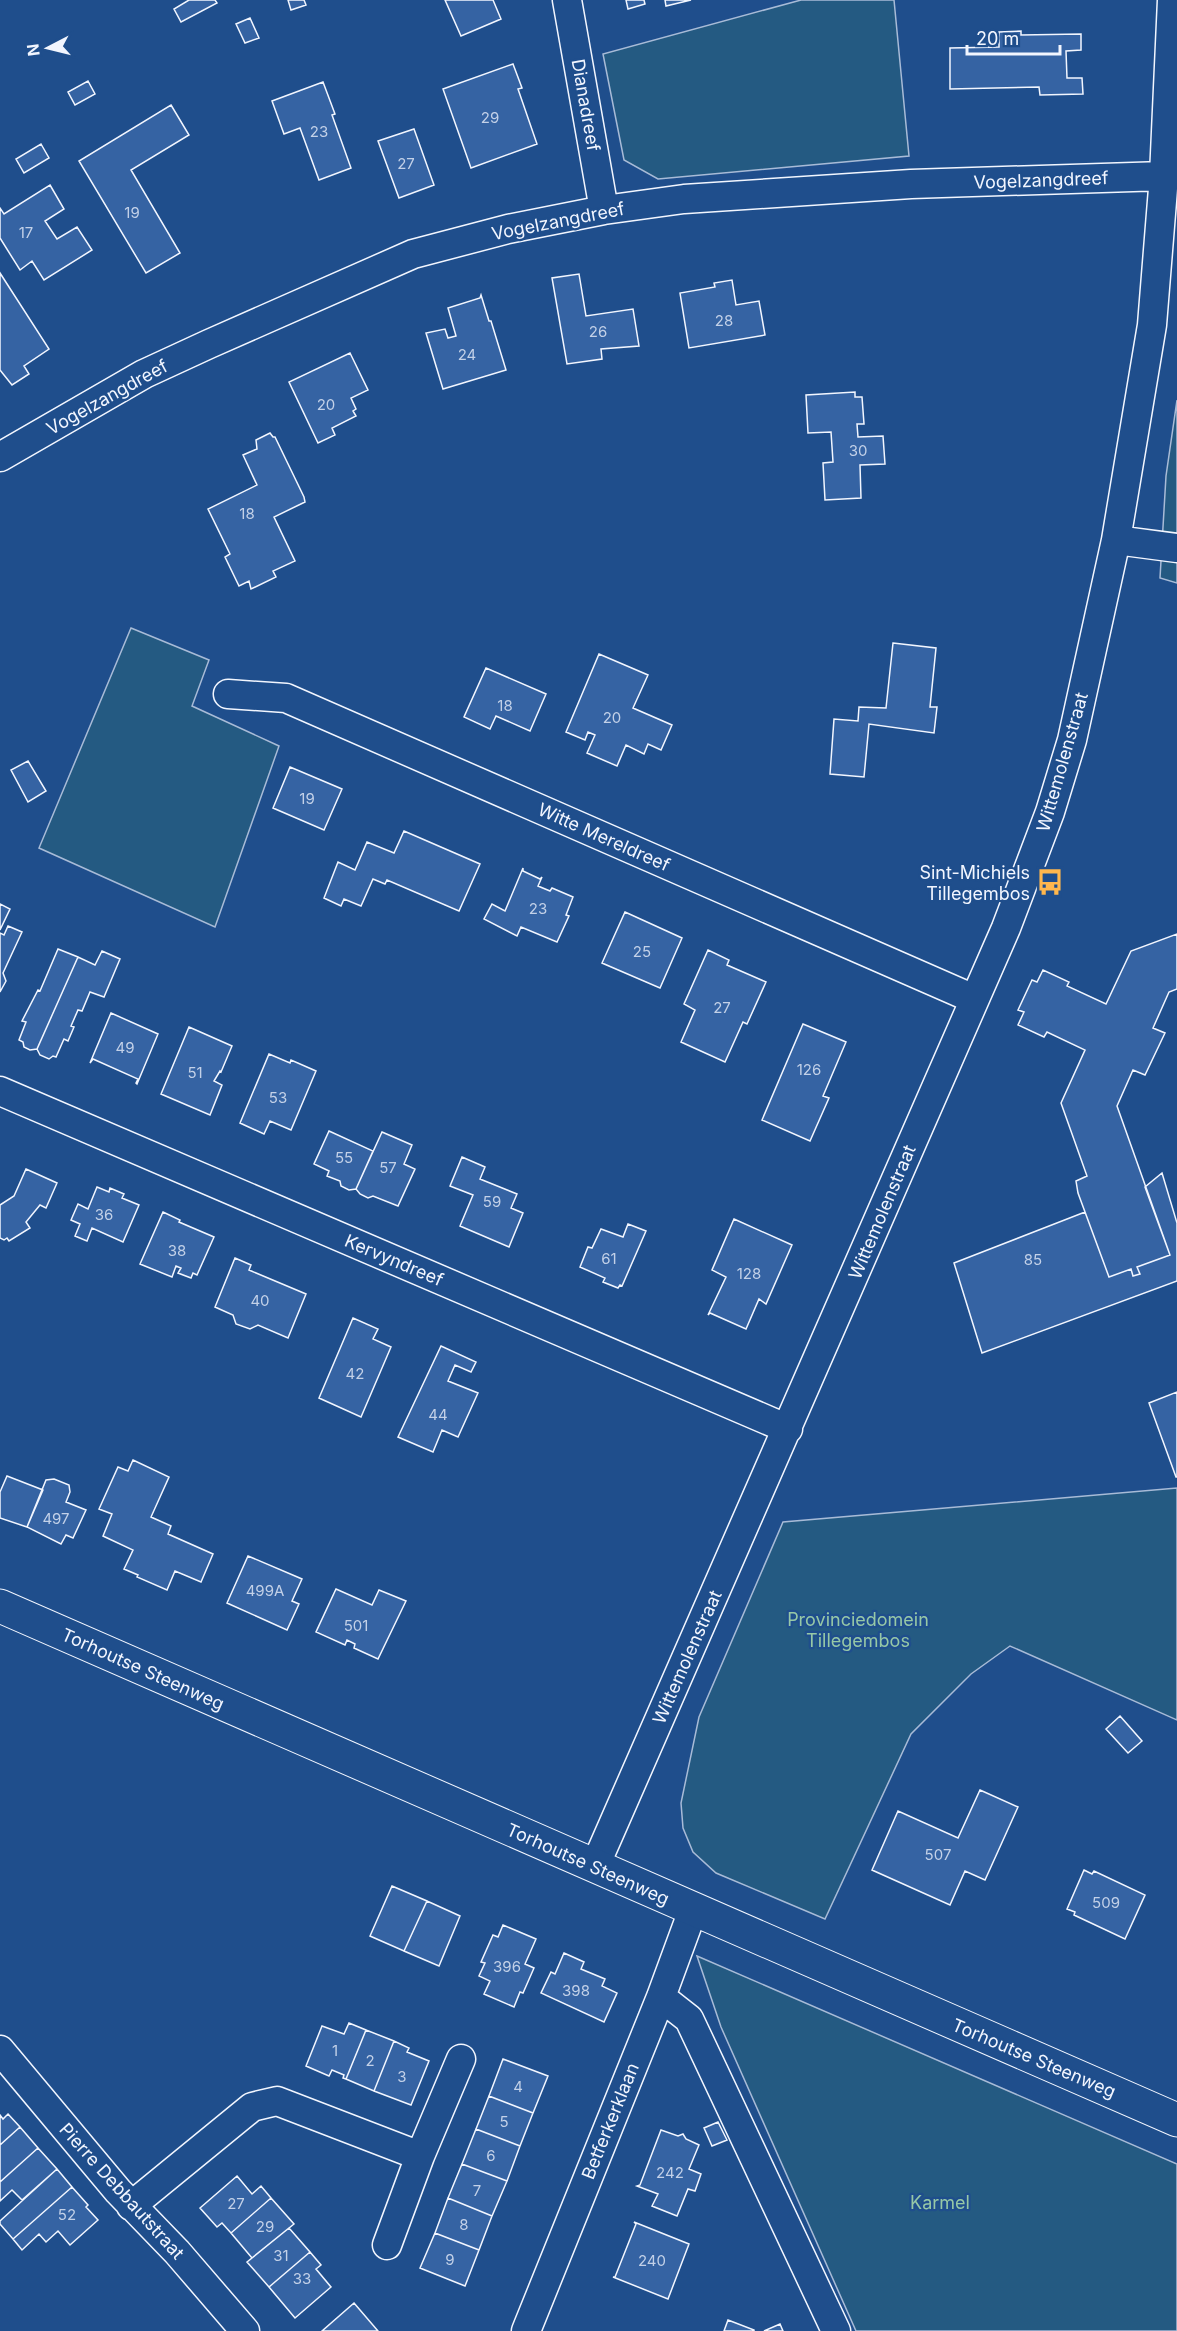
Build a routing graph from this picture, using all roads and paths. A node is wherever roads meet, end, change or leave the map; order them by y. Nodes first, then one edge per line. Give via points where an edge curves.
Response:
1 (567, 0) edge
2 (1172, 0) edge
3 (1164, 176) junction
4 (604, 210) junction
5 (0, 457) edge
6 (1116, 540) junction
7 (1177, 548) edge
8 (228, 694) dead end
9 (974, 999) junction
10 (0, 1091) edge
11 (788, 1429) junction
12 (0, 1606) edge
13 (596, 1866) junction
14 (693, 1910) junction
15 (661, 1997) junction
16 (0, 2050) edge
17 (461, 2059) dead end
18 (1177, 2120) edge
19 (420, 2156) junction
20 (131, 2206) junction
21 (387, 2245) dead end
22 (245, 2331) edge
23 (526, 2331) edge
24 (836, 2331) edge

1 - 4 street, Dianadreef
2 - 3 street, Wittemolenstraat
3 - 4 street, Vogelzangdreef via 862,187 684,199
3 - 6 street, Wittemolenstraat via 1152,325
4 - 5 street, Vogelzangdreef via 508,229 413,254 144,374
6 - 7 street
6 - 9 street, Wittemolenstraat via 1072,740 1034,856
8 - 9 street, Witte Mereldreef via 286,698
9 - 11 street, Wittemolenstraat
10 - 11 street, Kervyndreef
11 - 13 street, Wittemolenstraat
12 - 13 main road, Torhoutse Steenweg
13 - 14 main road, Torhoutse Steenweg
14 - 15 street, Betferkerklaan
14 - 18 main road, Torhoutse Steenweg
15 - 23 street, Betferkerklaan
15 - 24 street via 689,2019
16 - 20 street, Pierre Debbautstraat
17 - 19 street
19 - 20 street via 277,2101 252,2108
19 - 21 street
20 - 22 street, Pierre Debbautstraat

